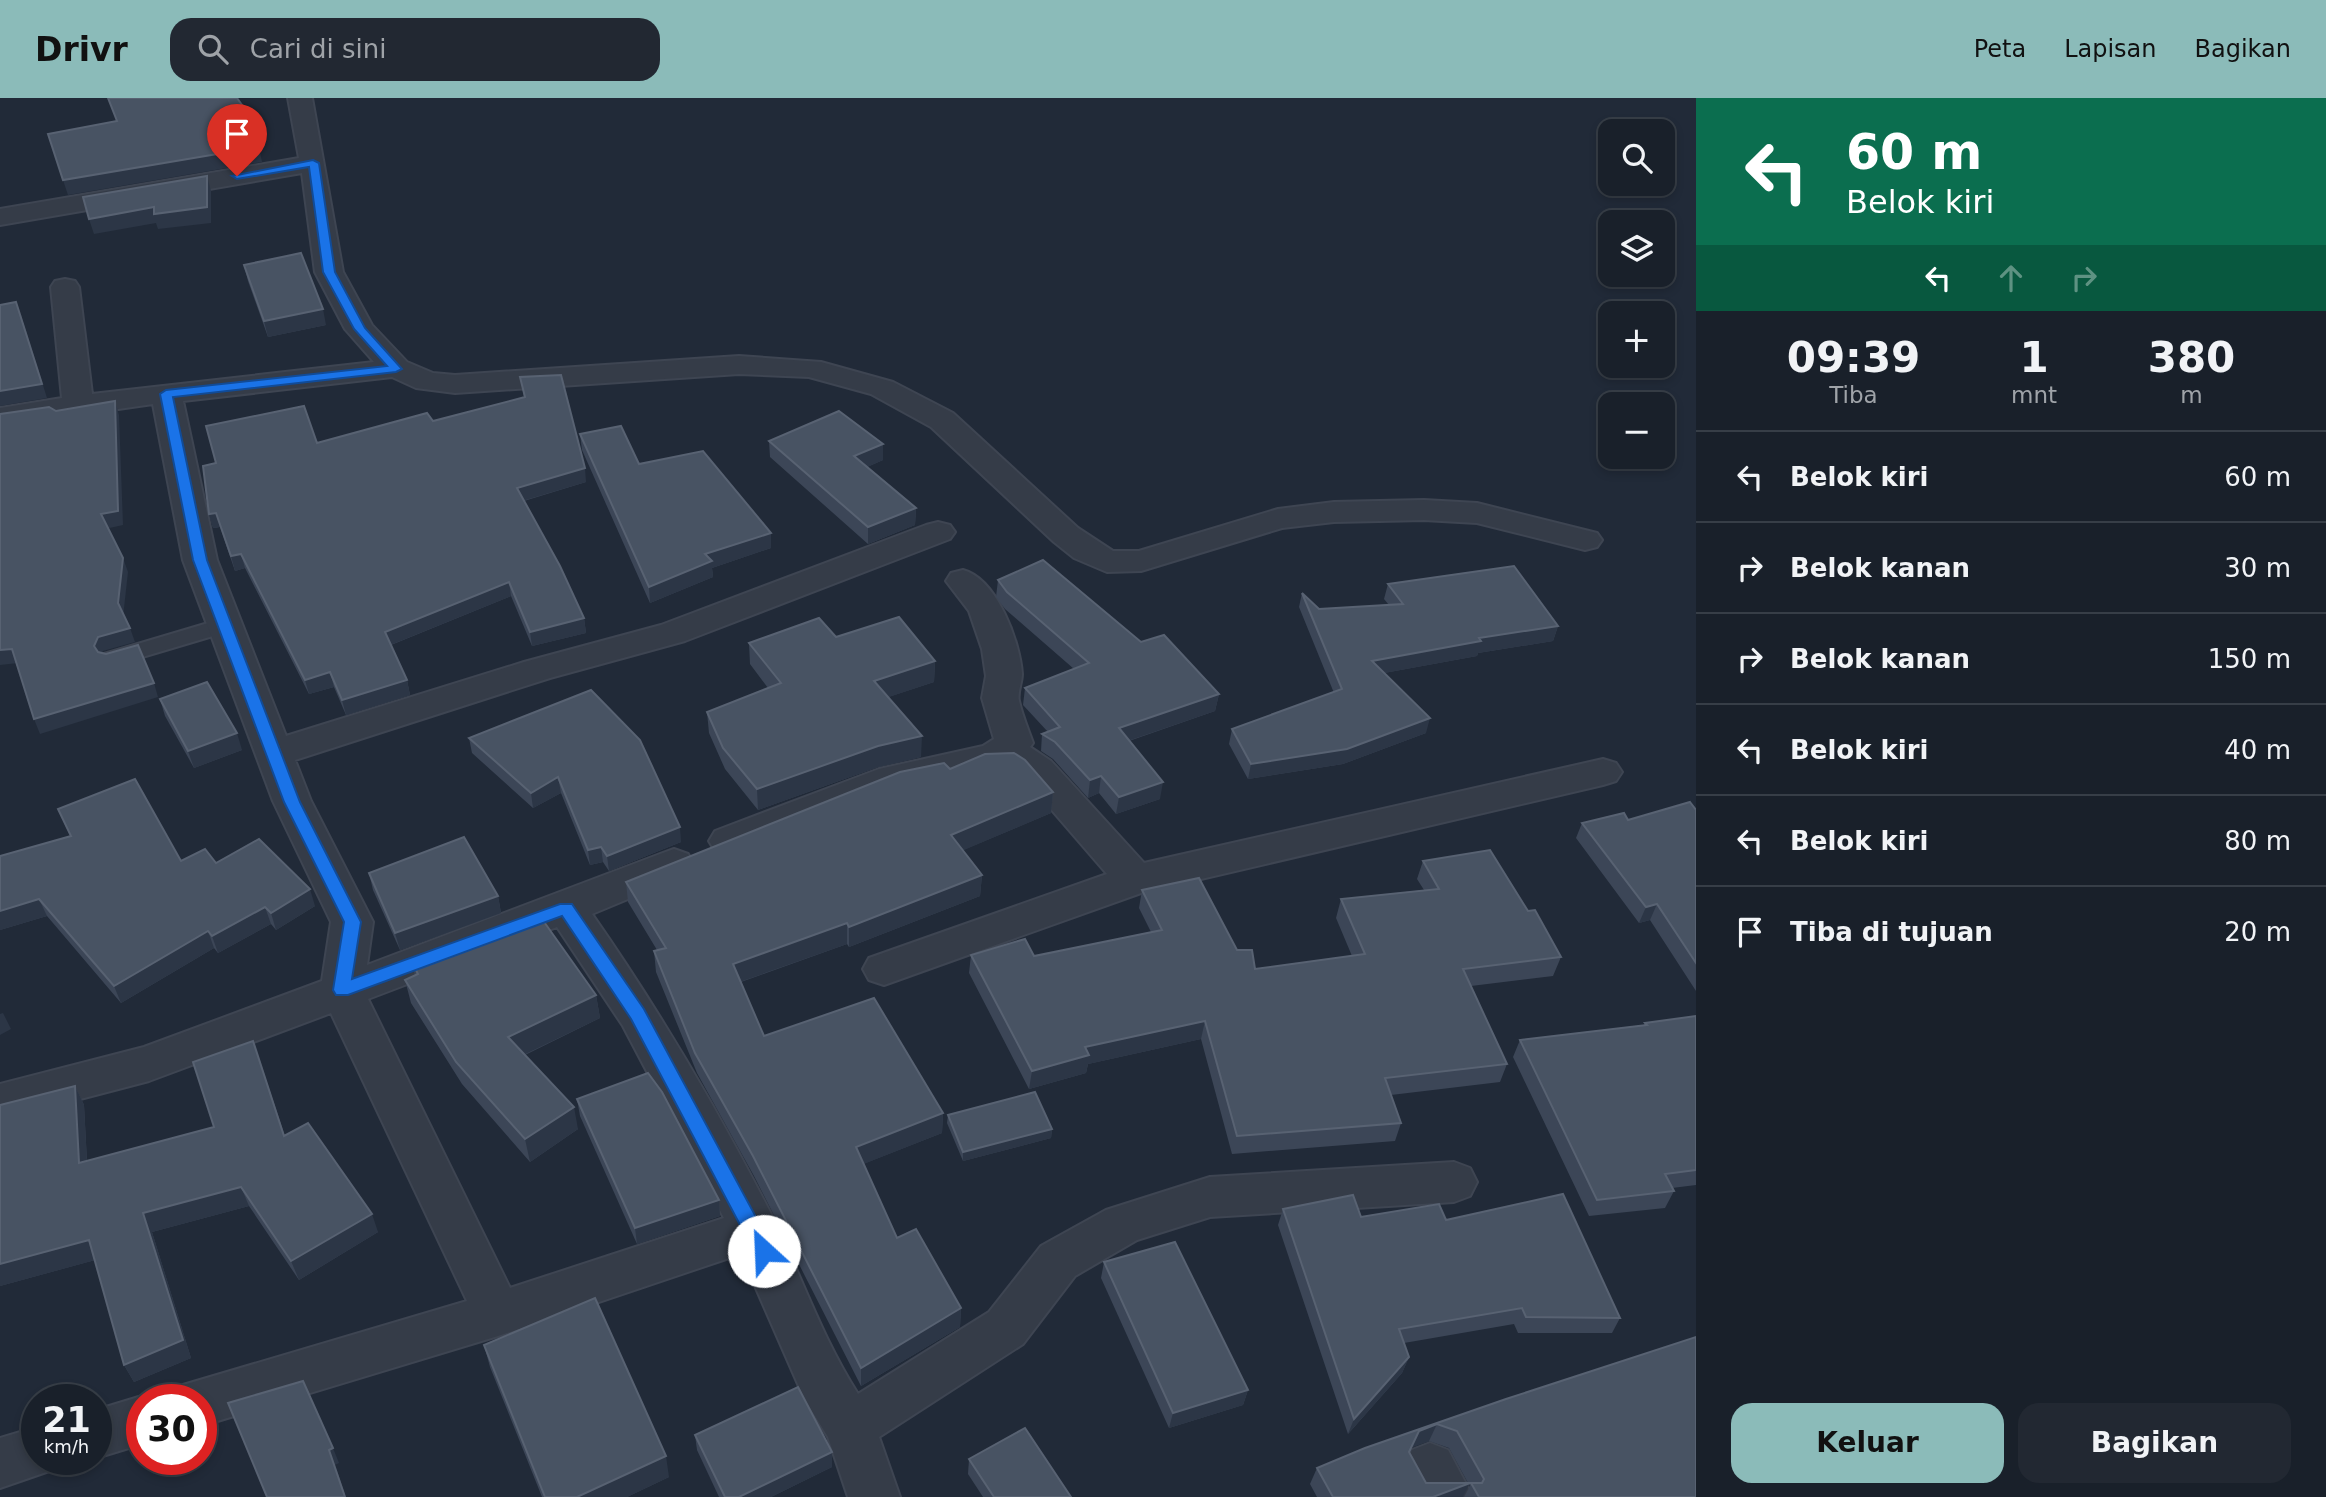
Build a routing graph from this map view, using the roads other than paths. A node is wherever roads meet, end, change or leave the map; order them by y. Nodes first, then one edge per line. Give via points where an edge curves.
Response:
1 (300, 98) edge
2 (313, 163) junction
3 (0, 217) edge
4 (65, 287) dead end
5 (396, 369) junction
6 (166, 394) junction
7 (78, 406) junction
8 (0, 417) edge
9 (938, 532) dead end
10 (1585, 540) dead end
11 (963, 581) dead end
12 (225, 625) junction
13 (112, 659) edge
14 (274, 753) junction
15 (995, 757) junction
16 (1603, 772) dead end
17 (1135, 880) junction
18 (566, 908) junction
19 (884, 969) dead end
20 (342, 990) junction
21 (0, 1102) edge
22 (1454, 1182) dead end
23 (754, 1229) junction
24 (498, 1314) junction
25 (217, 1397) edge
26 (850, 1427) junction
27 (21, 1457) edge
28 (0, 1463) edge
29 (874, 1497) edge

1 - 2 street
2 - 3 street
2 - 5 street via 329,272 360,329
4 - 7 street
5 - 6 street
5 - 10 street via 427,382 455,384 739,365 810,368 882,388 942,420 1066,535 1107,562 1141,561 1278,519 1334,512 1477,513
6 - 7 street
6 - 12 street via 200,560
7 - 8 street
9 - 14 street via 673,633 537,670
11 - 15 street via 985,608 1000,649 1004,676 1000,698 1014,743
12 - 13 lane
12 - 14 street
14 - 20 street via 292,802 352,922
15 - 17 street via 1022,758 1038,770
15 - 18 street via 892,778
16 - 17 street
17 - 19 street
18 - 20 street
18 - 23 street via 638,1014
20 - 21 street via 149,1063
20 - 24 street
22 - 26 street via 1210,1197 1123,1224 1058,1261 1006,1328
23 - 24 street
23 - 26 street via 822,1382
24 - 25 street
26 - 29 street
27 - 28 street

